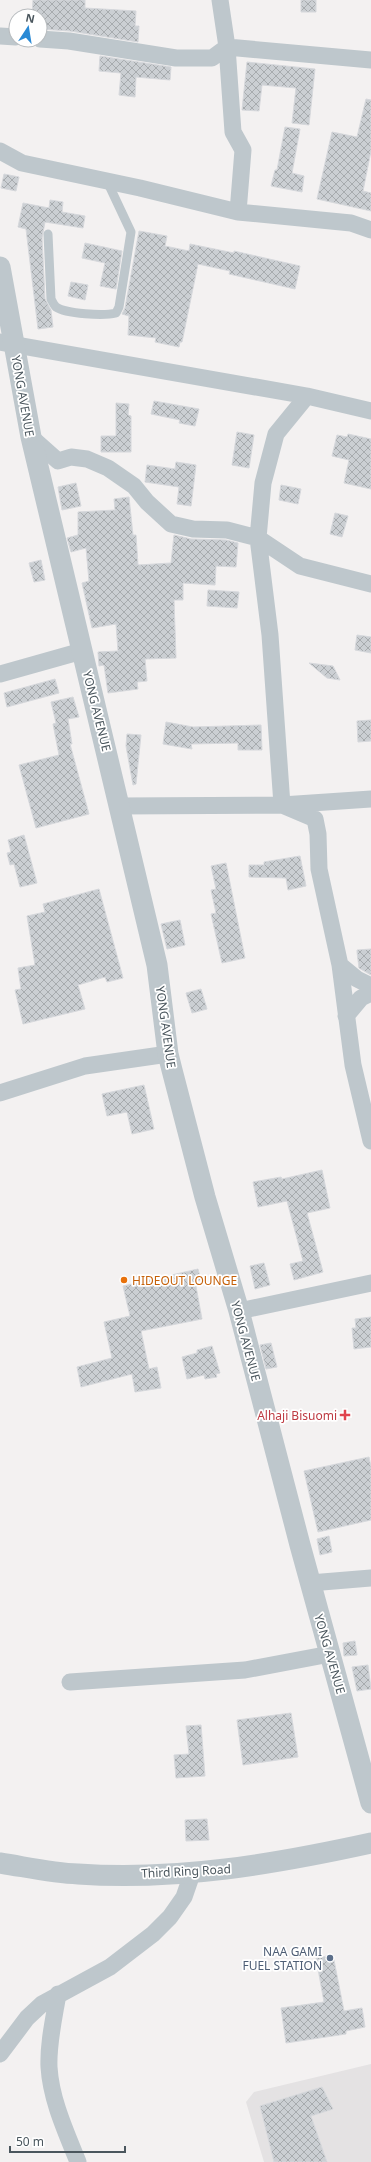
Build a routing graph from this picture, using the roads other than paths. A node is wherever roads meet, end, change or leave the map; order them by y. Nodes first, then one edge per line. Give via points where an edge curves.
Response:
1 (220, 0) edge
2 (48, 40) edge
3 (227, 47) junction
4 (371, 60) edge
5 (0, 151) edge
6 (107, 181) junction
7 (238, 212) junction
8 (371, 230) edge
9 (48, 234) dead end
10 (0, 267) edge
11 (7, 344) edge
12 (307, 396) junction
13 (371, 410) edge
14 (31, 437) junction
15 (258, 538) junction
16 (371, 584) edge
17 (82, 651) junction
18 (0, 674) edge
19 (371, 799) edge
20 (282, 805) junction
21 (120, 806) junction
22 (340, 965) junction
23 (371, 986) edge
24 (371, 993) edge
25 (346, 1016) junction
26 (168, 1054) junction
27 (0, 1093) edge
28 (371, 1141) edge
29 (371, 1283) edge
30 (239, 1311) junction
31 (371, 1578) edge
32 (310, 1583) junction
33 (330, 1654) junction
34 (70, 1682) dead end
35 (371, 1803) edge
36 (371, 1843) edge
37 (0, 1863) edge
38 (193, 1871) junction
39 (58, 1994) junction
40 (0, 2054) edge
41 (78, 2162) edge

1 - 3 street
2 - 3 street via 176,58 212,58
3 - 4 street
3 - 7 street via 233,132 243,150
5 - 6 street via 22,163
6 - 7 street
6 - 9 lane via 131,232 120,307 116,313 106,316 63,310 55,306 51,299
7 - 8 street via 351,223
10 - 11 street, YONG AVENUE
11 - 12 street
11 - 14 street, YONG AVENUE
12 - 13 street
12 - 15 street via 276,434 263,483
14 - 15 street via 58,461 71,457 87,459 108,468 134,486 171,524 193,529 227,530
14 - 17 street, YONG AVENUE
15 - 16 street via 300,566
15 - 20 street via 270,635
17 - 18 street
17 - 21 street, YONG AVENUE
19 - 20 street
20 - 21 street
20 - 22 street via 315,819 319,869
21 - 26 street, YONG AVENUE via 157,965
22 - 23 street via 356,979
22 - 25 street
24 - 25 street via 361,998
25 - 28 street via 352,1065
26 - 27 street via 85,1066
26 - 30 street, YONG AVENUE via 205,1197
29 - 30 street
30 - 32 street, YONG AVENUE
31 - 32 street
32 - 33 street, YONG AVENUE
33 - 34 street via 245,1670
33 - 35 street, YONG AVENUE
36 - 38 street, Third Ring Road via 295,1860 233,1869
37 - 38 street, Third Ring Road via 78,1874
38 - 39 street via 184,1897 170,1917 153,1934 110,1966
39 - 40 street via 27,2018
39 - 41 street via 49,2049 49,2068 52,2091

